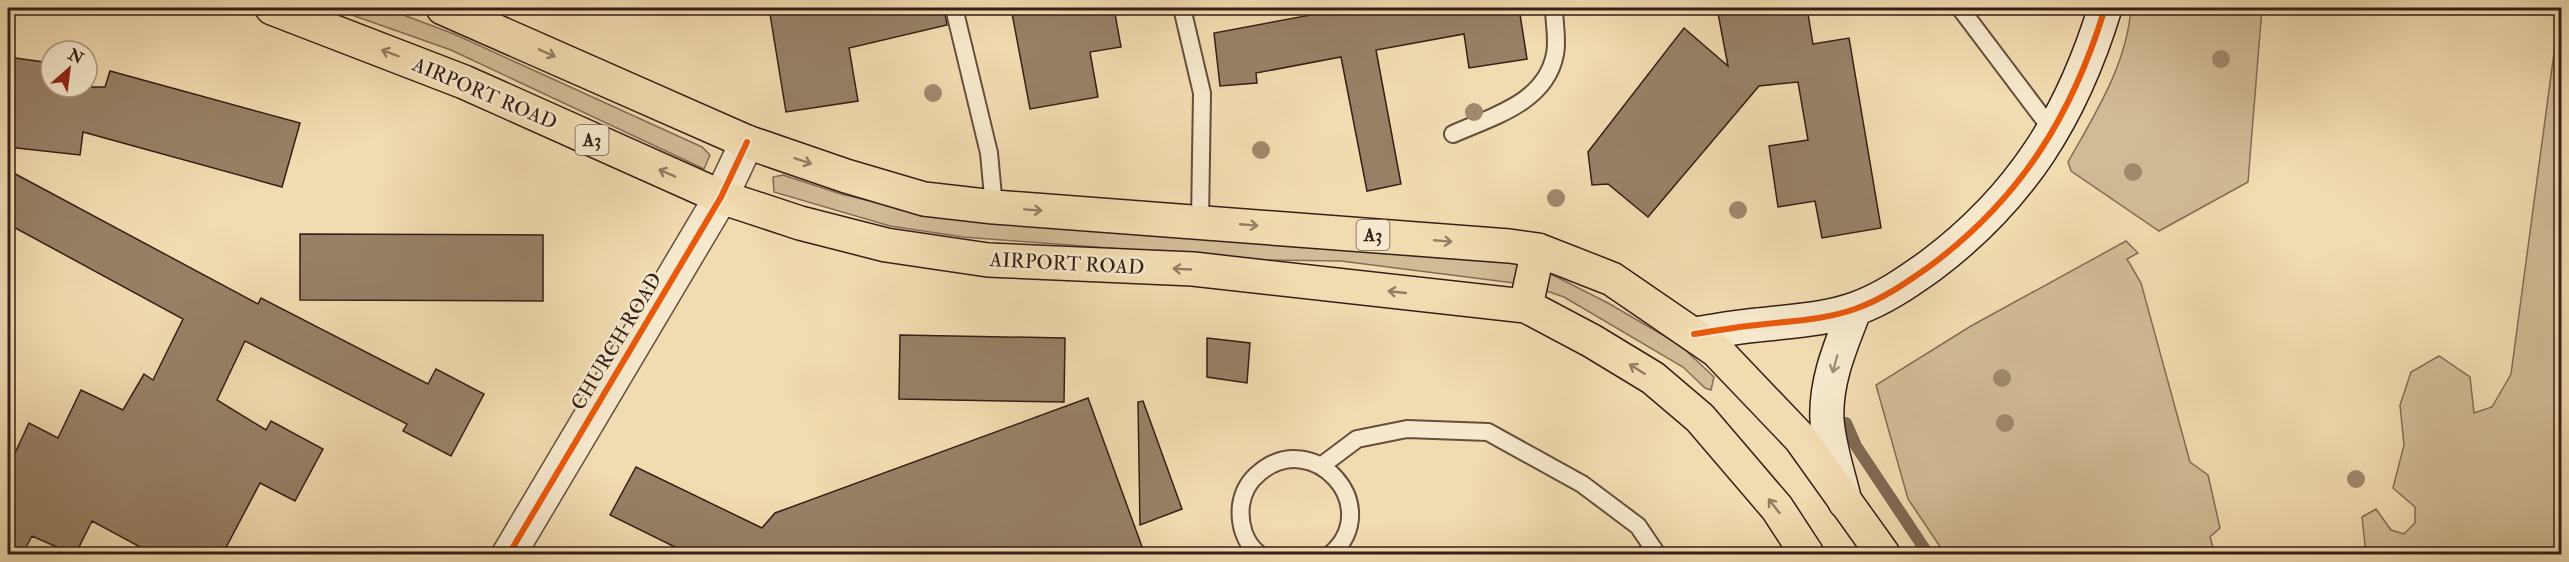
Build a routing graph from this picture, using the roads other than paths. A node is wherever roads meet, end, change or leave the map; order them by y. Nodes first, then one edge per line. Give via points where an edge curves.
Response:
1 (272, 8) edge
2 (443, 8) edge
3 (954, 8) edge
4 (1182, 8) edge
5 (1554, 8) edge
6 (1960, 8) edge
7 (2105, 8) edge
8 (2052, 130) junction
9 (1453, 134) dead end
10 (747, 142) junction
11 (721, 197) junction
12 (994, 207) junction
13 (1200, 221) junction
14 (1538, 250) junction
15 (1526, 306) junction
16 (1855, 309) junction
17 (1694, 334) junction
18 (1321, 466) junction
19 (1846, 503) junction
20 (508, 555) edge
21 (1259, 555) edge
22 (1331, 555) edge
23 (1657, 555) edge
24 (1807, 555) edge
25 (1882, 555) edge

11 -> 1 highway, AIRPORT ROAD / A3 via 464,82
2 -> 10 highway, A3
3 - 12 lane via 989,153
4 - 13 lane via 1202,93
5 - 9 lane via 1556,55 1528,100
6 - 8 lane
7 - 8 street via 2075,88
8 - 16 street via 2027,172 1990,215 1897,290
10 - 11 street, CHURCH ROAD
10 -> 12 highway, A3 via 924,199
15 -> 11 highway, AIRPORT ROAD / A3 via 1193,270 988,260 886,245
11 - 20 street, CHURCH ROAD
12 -> 13 highway, A3
13 -> 14 highway, A3
14 - 15 highway
14 - 17 highway, A3 via 1612,279
24 -> 15 highway, AIRPORT ROAD / A3 via 1777,508 1700,418 1653,378
16 - 17 street via 1818,318
16 -> 19 street via 1836,356 1828,399 1830,439
17 - 19 highway, A3 via 1717,351 1800,438
18 - 21 lane via 1303,460 1284,460 1266,467 1252,480 1242,496 1240,515 1244,534
18 - 22 lane via 1336,478 1351,513 1348,531
18 - 23 lane via 1357,439 1407,429 1488,432 1582,484 1638,526
19 - 25 highway, A3

